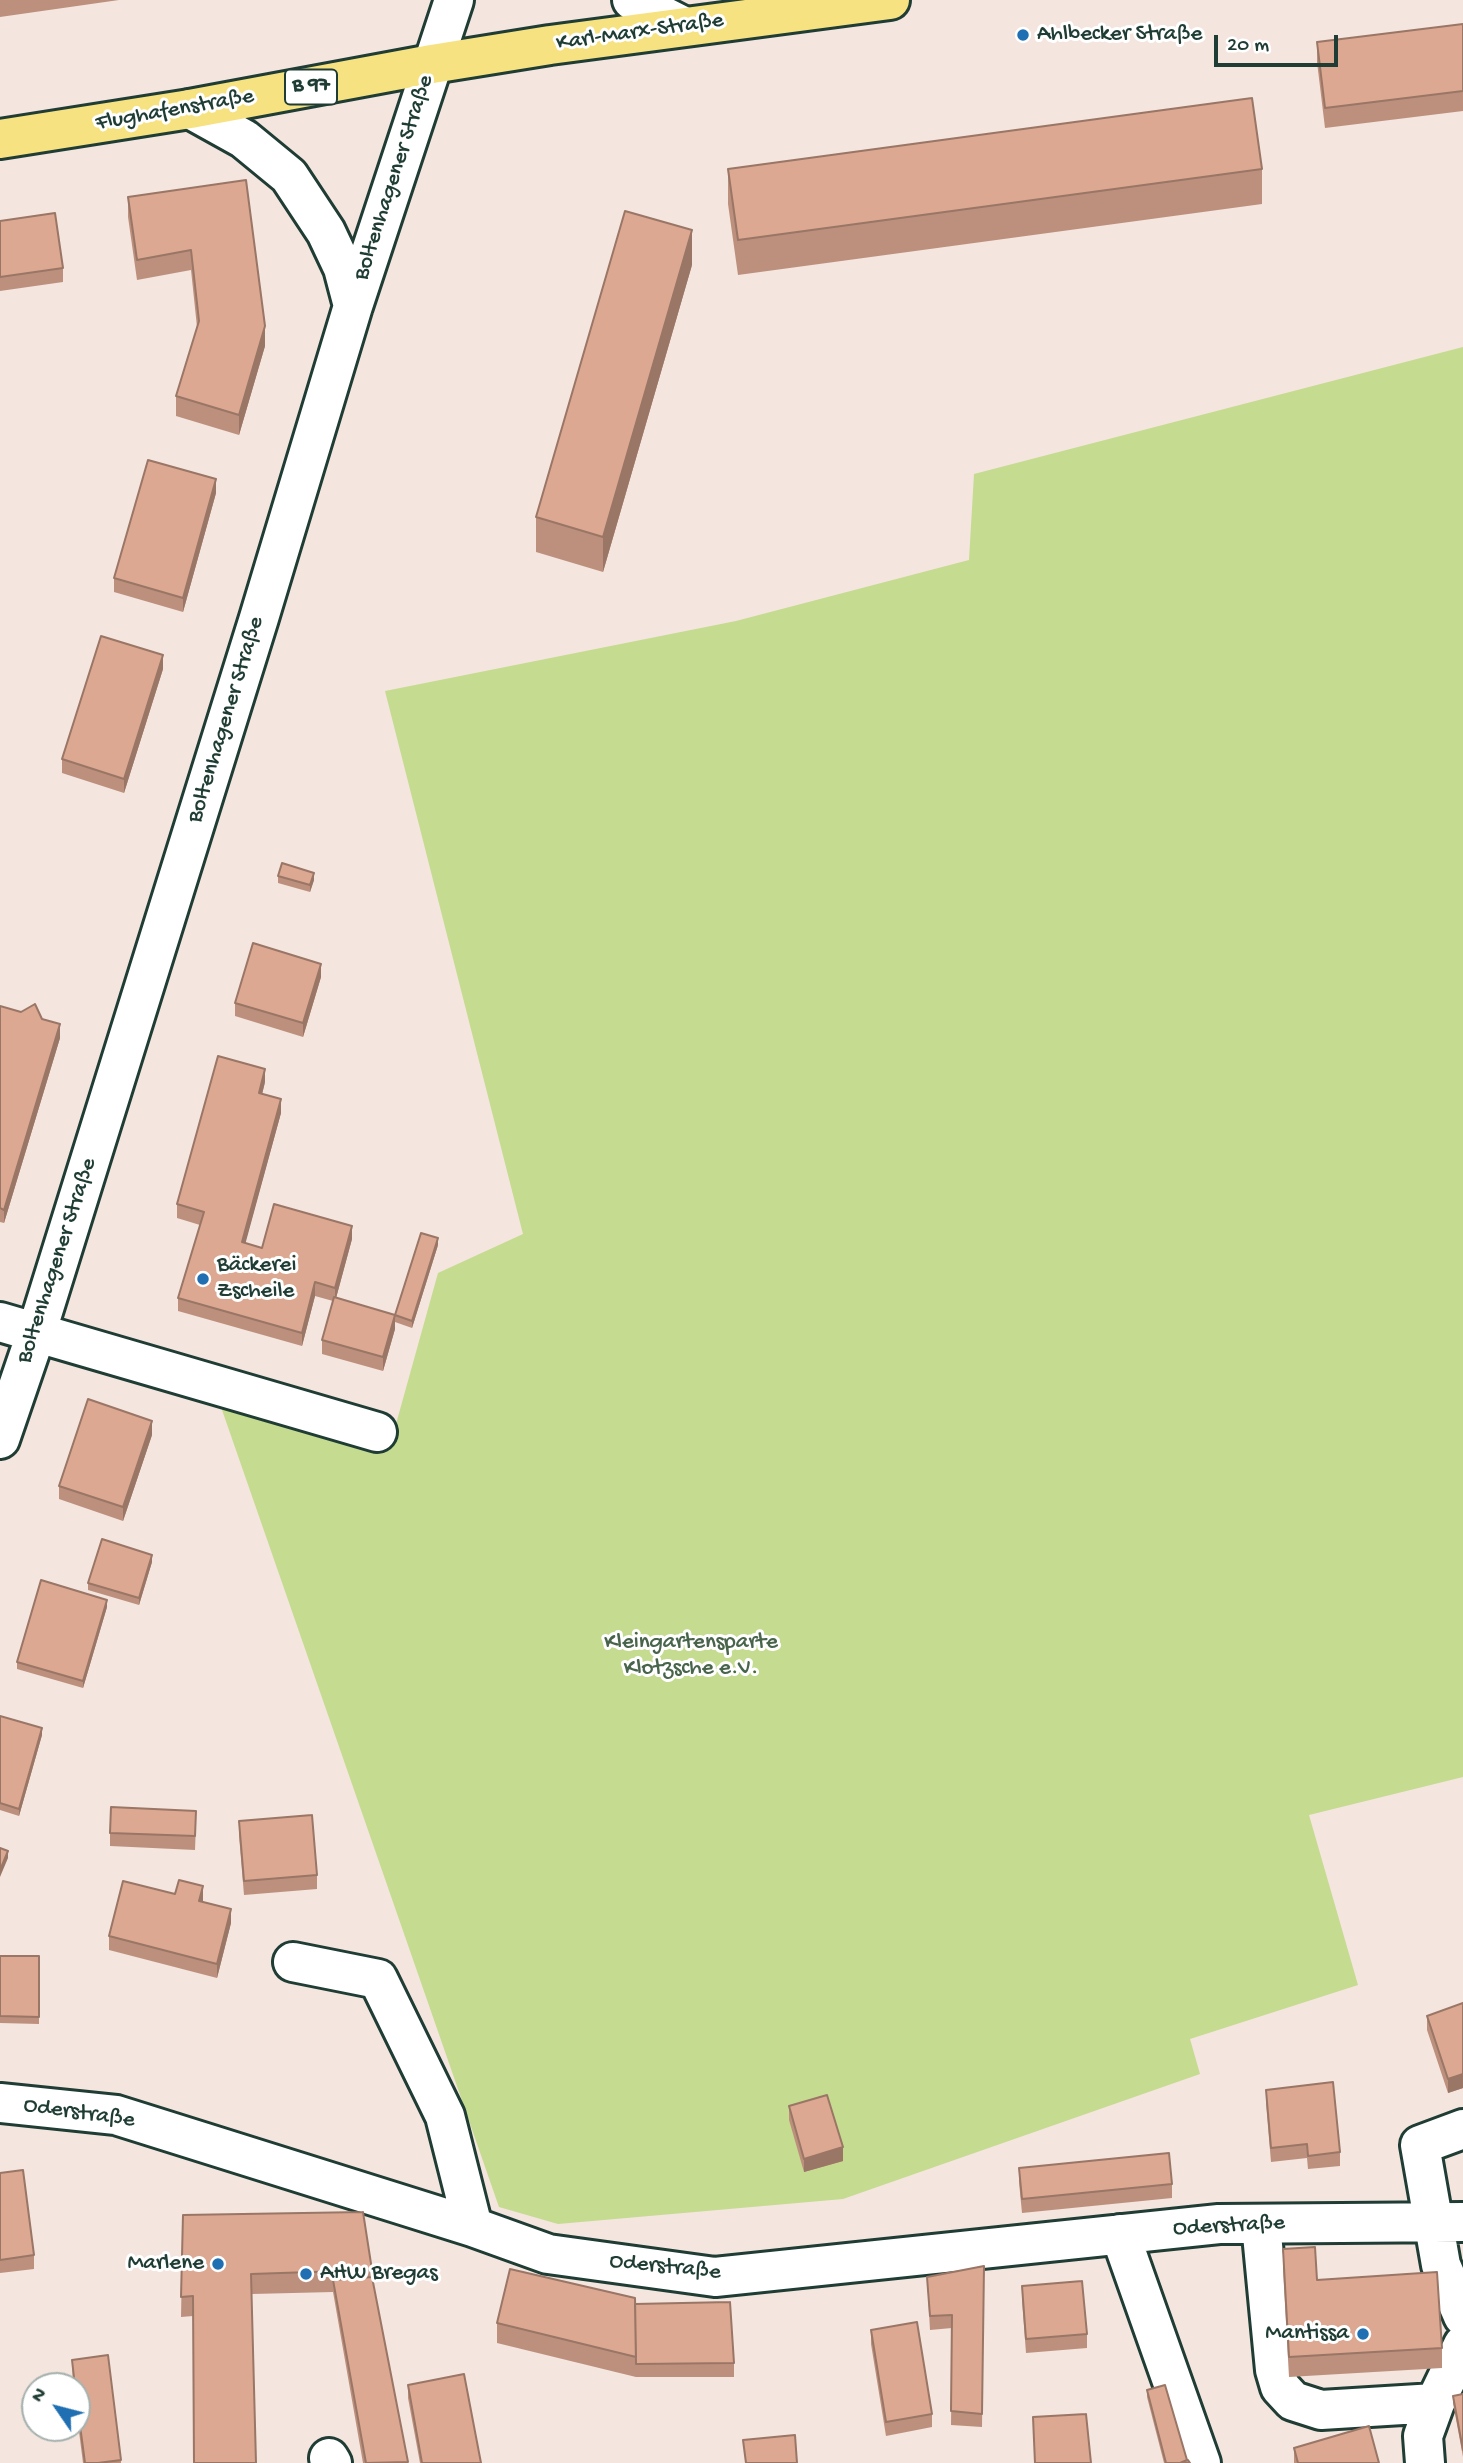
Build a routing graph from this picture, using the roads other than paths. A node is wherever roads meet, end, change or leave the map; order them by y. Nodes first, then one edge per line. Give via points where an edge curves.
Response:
1 (454, 0) edge
2 (632, 0) edge
3 (890, 0) edge
4 (682, 26) junction
5 (432, 64) junction
6 (190, 109) junction
7 (0, 139) edge
8 (353, 306) junction
9 (0, 1322) edge
10 (36, 1334) junction
11 (377, 1433) dead end
12 (0, 1439) edge
13 (293, 1962) dead end
14 (0, 2103) edge
15 (1463, 2129) edge
16 (1449, 2223) edge
17 (1261, 2224) junction
18 (473, 2227) junction
19 (1119, 2234) junction
20 (1463, 2316) edge
21 (1463, 2345) edge
22 (1436, 2403) junction
23 (1200, 2463) edge
24 (1424, 2463) edge

1 - 5 street, Boltenhagener Straße
2 - 4 street
3 - 4 main road, Karl-Marx-Straße / B 97
4 - 5 main road, Karl-Marx-Straße / B 97
5 - 6 main road, Flughafenstraße / B 97
5 - 8 street, Boltenhagener Straße
6 - 7 main road, Flughafenstraße / B 97
6 - 8 street via 244,139 289,176 326,232 343,268
8 - 10 street, Boltenhagener Straße
9 - 10 street
10 - 11 street
10 - 12 street, Boltenhagener Straße
13 - 18 street via 377,1979 445,2116
14 - 18 street, Oderstraße via 116,2115
15 - 16 street via 1420,2145
16 - 17 street, Oderstraße
16 - 20 street via 1441,2265
17 - 19 street, Oderstraße
17 - 22 street via 1275,2370 1280,2387 1293,2401 1321,2410
18 - 19 street, Oderstraße via 548,2254 715,2277
19 - 23 street
21 - 22 street
22 - 24 street via 1423,2436

